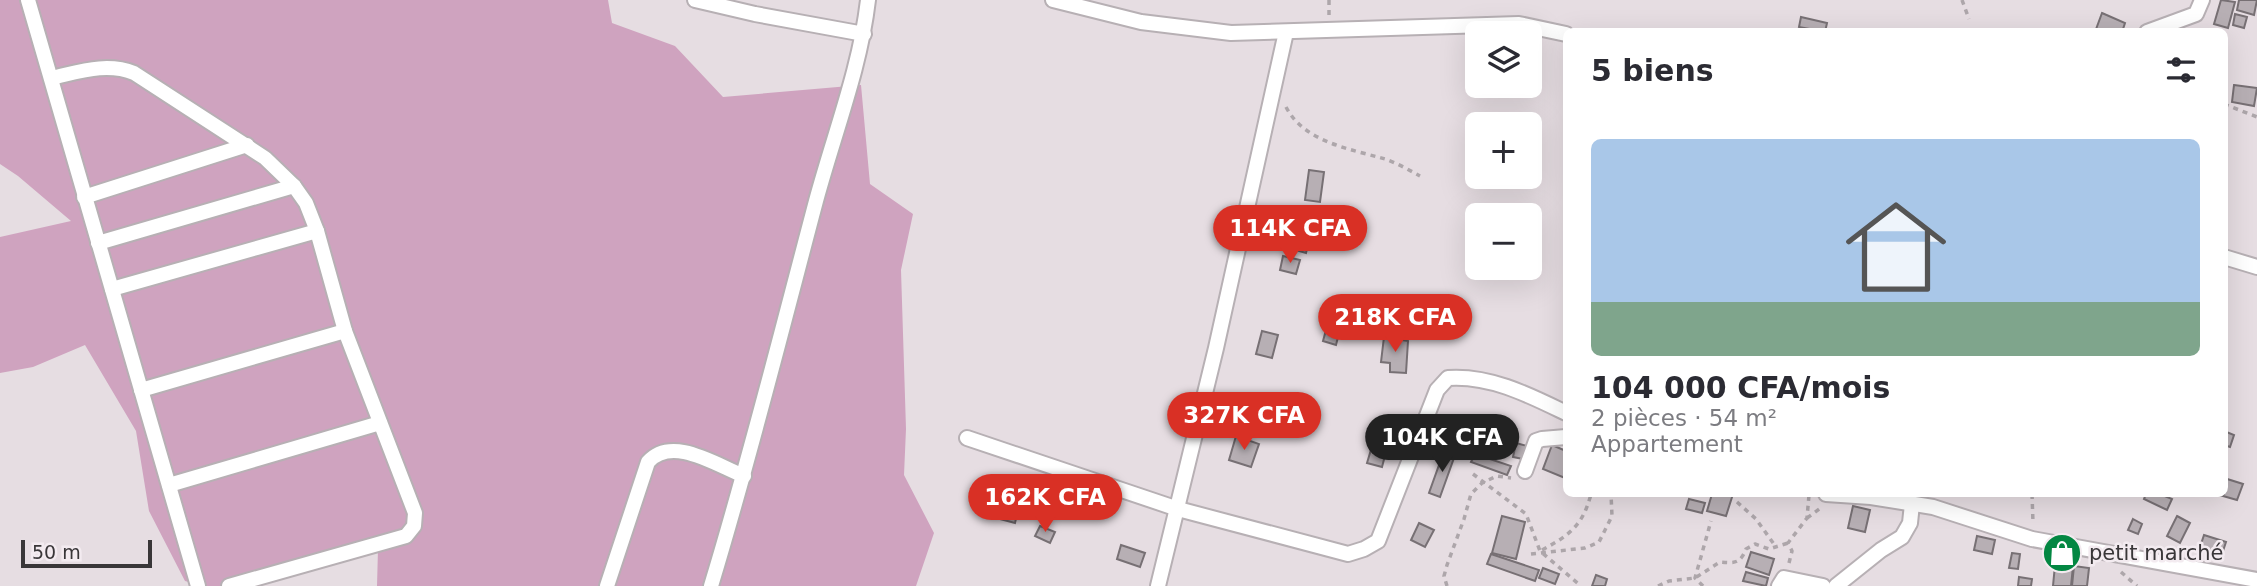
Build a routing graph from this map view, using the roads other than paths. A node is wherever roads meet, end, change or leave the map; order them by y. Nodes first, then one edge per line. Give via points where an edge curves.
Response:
1 (28, 0) edge
2 (695, 0) edge
3 (868, 0) edge
4 (1053, 0) edge
5 (2202, 0) edge
6 (2158, 28) edge
7 (1286, 32) junction
8 (1563, 33) edge
9 (864, 34) junction
10 (51, 78) junction
11 (247, 145) junction
12 (293, 186) junction
13 (84, 197) junction
14 (317, 231) junction
15 (98, 243) junction
16 (2228, 258) edge
17 (2257, 267) edge
18 (112, 289) junction
19 (345, 331) junction
20 (141, 390) junction
21 (1563, 411) edge
22 (380, 423) junction
23 (1563, 437) edge
24 (967, 438) dead end
25 (1525, 471) road end
26 (744, 476) junction
27 (169, 485) junction
28 (1871, 497) edge
29 (1912, 504) junction
30 (1178, 509) junction
31 (2257, 580) edge
32 (1781, 582) edge
33 (198, 586) edge
34 (229, 586) edge
35 (607, 586) edge
36 (711, 586) edge
37 (1158, 586) edge
38 (1823, 586) edge
39 (1836, 586) edge

1 - 10 street
2 - 9 street
3 - 9 street
4 - 7 street via 1141,22 1231,33
5 - 6 street via 2196,14
7 - 8 street via 1519,24
7 - 30 street
9 - 26 street
10 - 11 street via 100,67 123,68
10 - 13 street
11 - 12 street
11 - 13 street
12 - 14 street
12 - 15 street
13 - 15 street
14 - 18 street
14 - 19 street
15 - 18 street
16 - 17 street
18 - 20 street
19 - 20 street
19 - 22 street
20 - 27 street
21 - 30 street via 1523,391 1467,377 1448,379 1437,390 1378,541 1348,554
22 - 27 street
22 - 34 street via 415,513 414,526 406,536
23 - 25 street via 1536,441
24 - 30 street
26 - 35 street via 680,450 654,455
26 - 36 street
27 - 33 street
28 - 29 street
29 - 31 street via 1947,510 2032,539
29 - 39 street via 1910,523 1902,537
30 - 37 street
32 - 38 street

